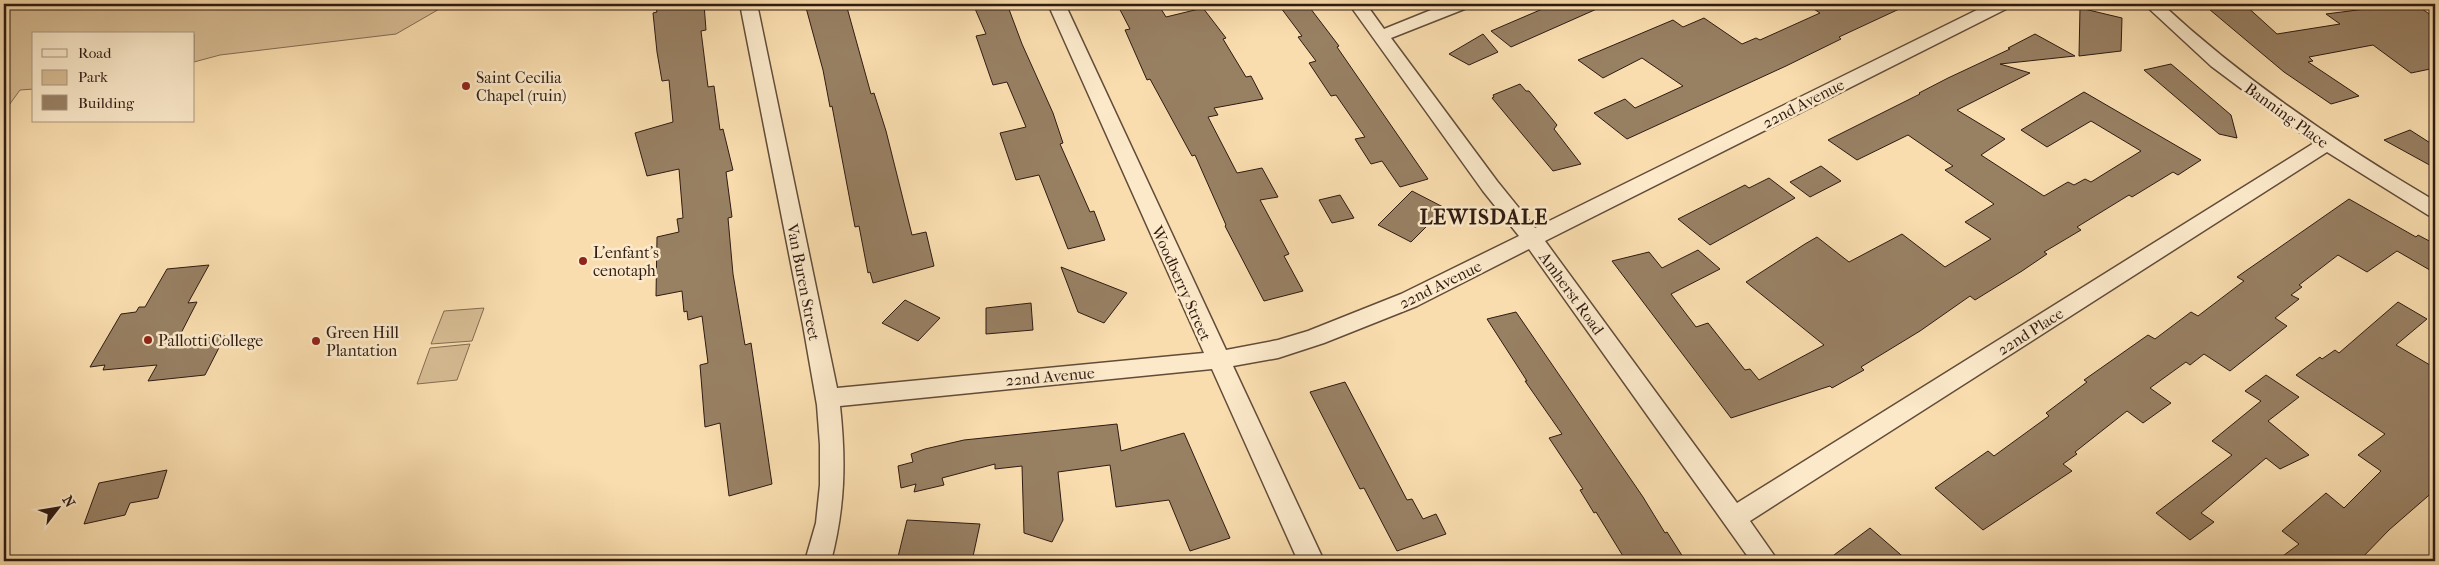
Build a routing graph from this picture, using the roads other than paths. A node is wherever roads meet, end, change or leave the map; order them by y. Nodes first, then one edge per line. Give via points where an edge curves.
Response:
1 (748, 4) edge
2 (1056, 4) edge
3 (1357, 4) edge
4 (1461, 4) edge
5 (2002, 4) edge
6 (2152, 4) edge
7 (1381, 36) junction
8 (2326, 144) junction
9 (2435, 210) edge
10 (1532, 238) junction
11 (1218, 360) junction
12 (828, 398) junction
13 (1733, 519) junction
14 (818, 561) edge
15 (1311, 561) edge
16 (1765, 561) edge

1 - 12 street, Van Buren Street
2 - 11 street, Woodberry Street
3 - 7 street, Amherst Road
4 - 7 street
5 - 10 street, 22nd Avenue
6 - 8 street, Banning Place via 2240,81
7 - 10 street, Amherst Road via 1490,186
8 - 9 street, Banning Place
8 - 13 street, 22nd Place
10 - 11 street, 22nd Avenue via 1410,300 1342,327 1278,349
10 - 13 street, Amherst Road
11 - 12 street, 22nd Avenue
11 - 15 street, Woodberry Street
12 - 14 street, Van Buren Street via 832,486 830,512
13 - 16 street, Amherst Road

